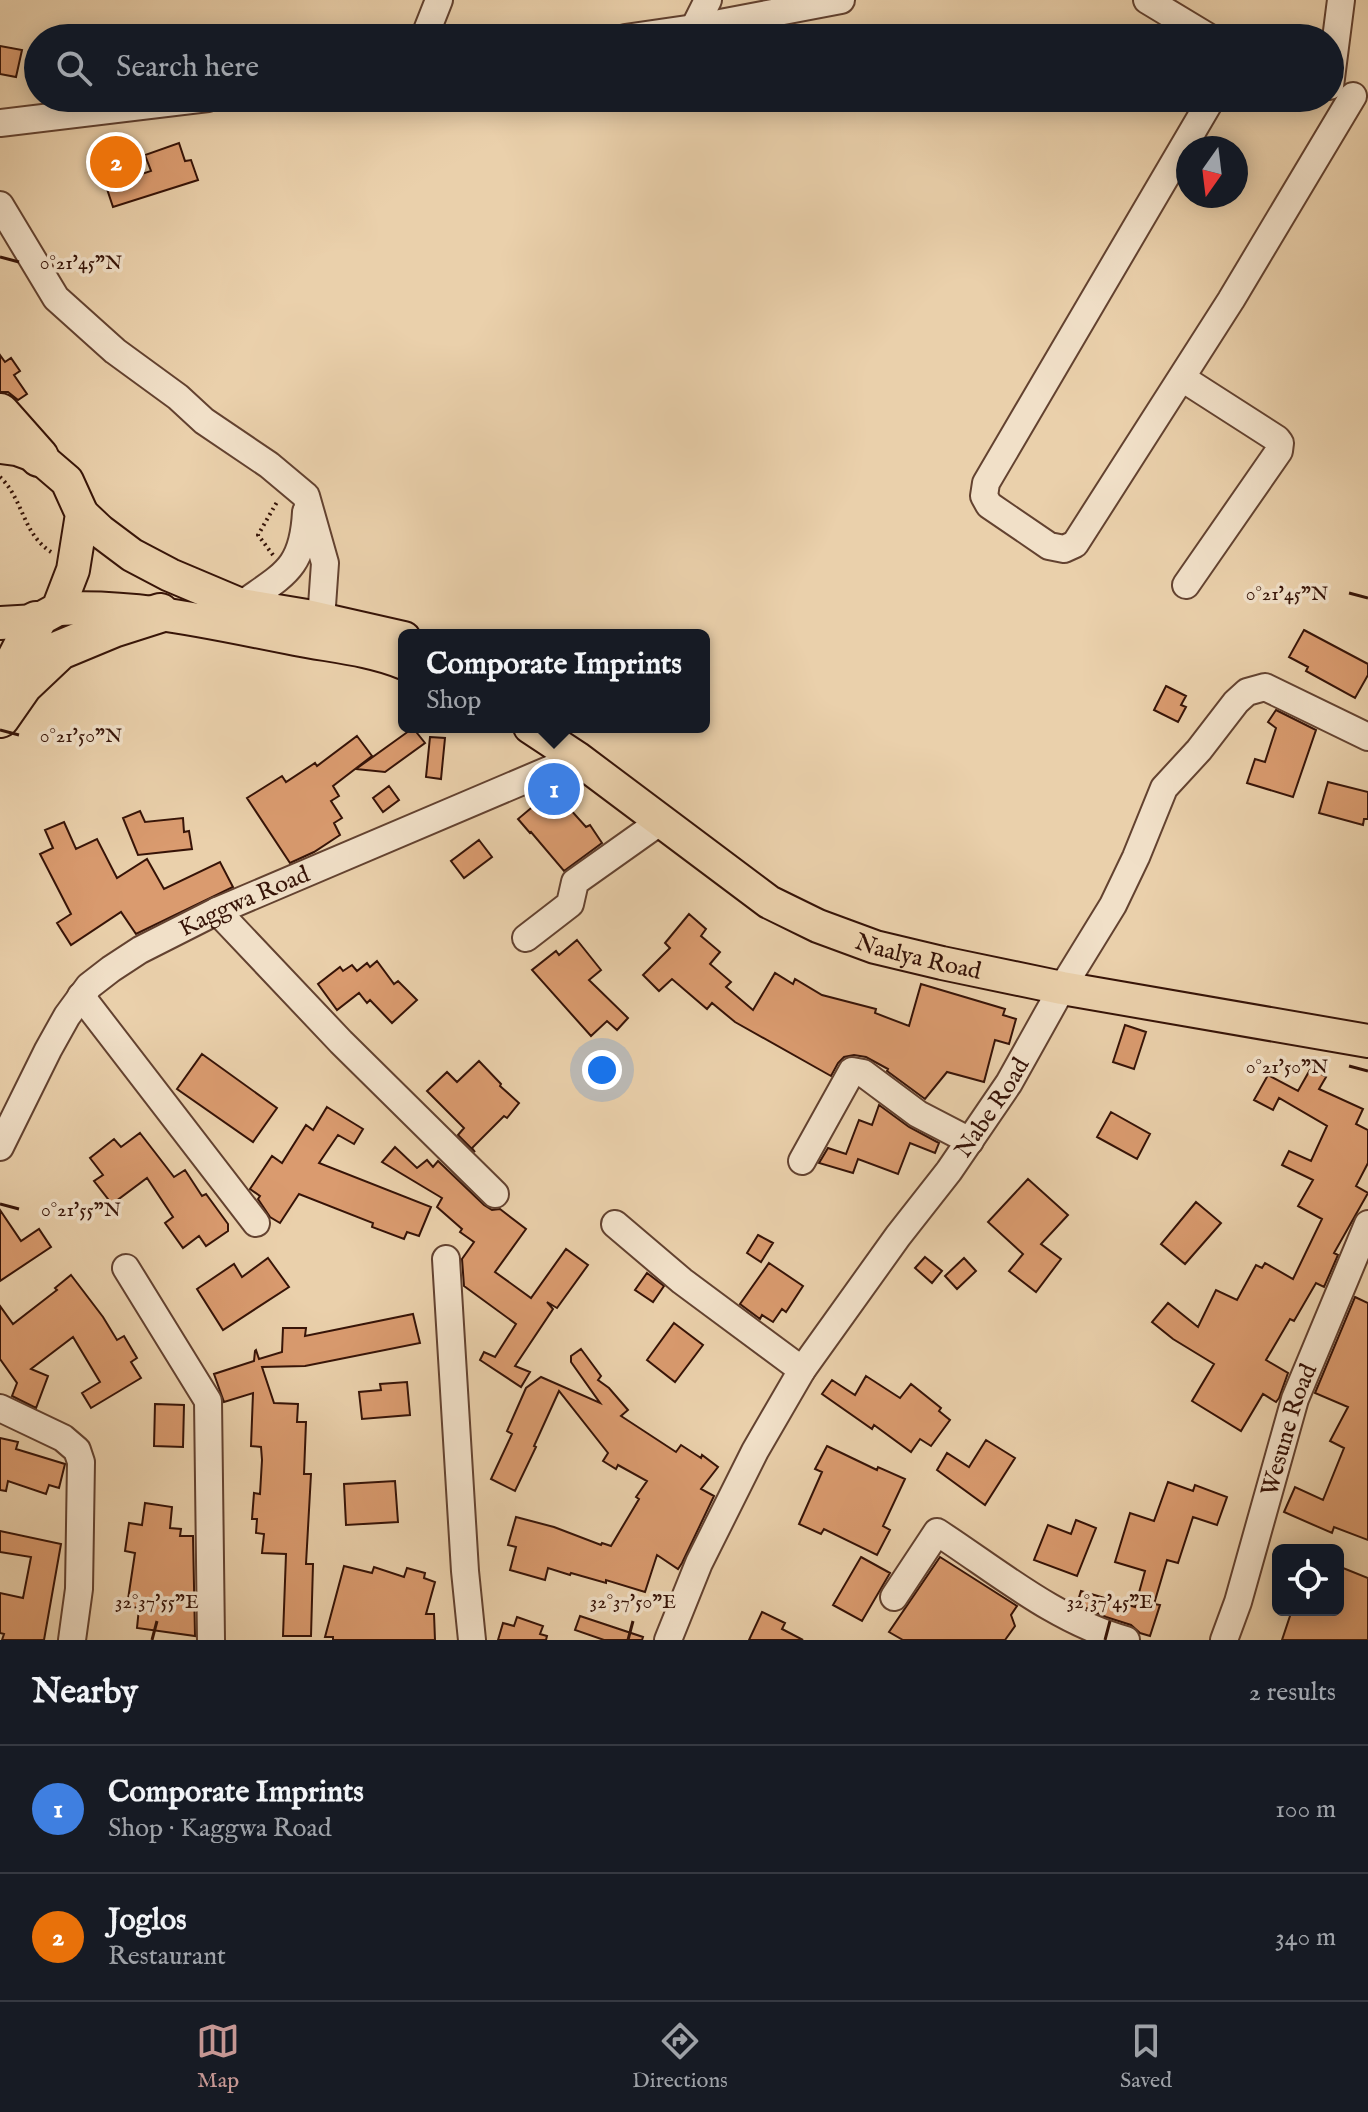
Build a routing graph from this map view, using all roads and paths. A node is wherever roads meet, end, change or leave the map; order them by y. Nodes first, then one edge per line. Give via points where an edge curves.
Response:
1 (439, 0) edge
2 (708, 0) edge
3 (841, 0) edge
4 (1147, 0) edge
5 (1341, 0) edge
6 (430, 24) edge
7 (696, 24) edge
8 (715, 24) edge
9 (1187, 24) edge
10 (1342, 24) edge
11 (1344, 56) edge
12 (1346, 93) edge
13 (92, 112) edge
14 (1204, 112) edge
15 (1335, 112) edge
16 (0, 123) edge
17 (0, 205) edge
18 (1182, 378) junction
19 (0, 413) edge
20 (0, 447) edge
21 (39, 457) junction
22 (306, 496) junction
23 (82, 514) junction
24 (1186, 585) dead end
25 (160, 613) junction
26 (231, 614) junction
27 (31, 618) edge
28 (318, 631) junction
29 (398, 638) edge
30 (398, 660) edge
31 (0, 691) edge
32 (0, 718) edge
33 (539, 733) edge
34 (1368, 737) edge
35 (577, 758) junction
36 (661, 821) junction
37 (217, 911) junction
38 (526, 938) dead end
39 (1062, 988) junction
40 (81, 996) junction
41 (1368, 1041) edge
42 (970, 1141) junction
43 (0, 1147) edge
44 (802, 1161) dead end
45 (495, 1194) dead end
46 (256, 1223) dead end
47 (615, 1224) dead end
48 (1368, 1224) edge
49 (446, 1259) dead end
50 (126, 1268) dead end
51 (1357, 1284) edge
52 (802, 1370) junction
53 (0, 1408) edge
54 (894, 1597) dead end
55 (72, 1640) edge
56 (211, 1640) edge
57 (472, 1640) edge
58 (668, 1640) edge
59 (1126, 1640) edge
60 (1224, 1640) edge

1 - 6 street
2 - 7 street
3 - 8 street
4 - 9 street
5 - 10 street
11 - 12 street
13 - 16 street
14 - 18 street via 986,483 989,505 1049,546 1064,549 1075,544
15 - 18 street
17 - 22 street via 56,298 115,351
18 - 24 street via 1280,443
19 - 21 highway
20 - 21 main road
21 - 23 main road via 67,481
22 - 26 street via 305,534 287,573
22 - 28 street via 325,563
23 - 26 main road via 132,555
23 - 27 main road via 73,570
25 - 26 main road
25 - 27 main road via 91,607
25 - 32 highway via 60,650 23,685
26 - 28 main road
27 - 31 highway
28 - 29 main road
28 - 30 main road
33 - 35 main road, Naalya Road
34 - 39 street, Nabe Road via 1265,687 1247,692 1164,788 1113,905
35 - 36 main road, Naalya Road
35 - 37 street, Kaggwa Road
36 - 38 street via 575,882 570,904
36 - 39 main road, Naalya Road via 769,902 818,926 875,947
37 - 40 street, Kaggwa Road via 140,950
37 - 45 street
39 - 41 main road, Naalya Road
39 - 42 street, Nabe Road
40 - 43 street, Kaggwa Road
40 - 46 street
42 - 44 street via 852,1071
42 - 52 street, Nabe Road
47 - 52 street
48 - 51 street, Wesune Road
49 - 57 street
50 - 56 street via 208,1401
51 - 60 street, Wesune Road via 1295,1399
52 - 58 street, Nabe Road via 699,1563
53 - 55 street via 63,1438 81,1462
54 - 59 street via 937,1532 1056,1611

